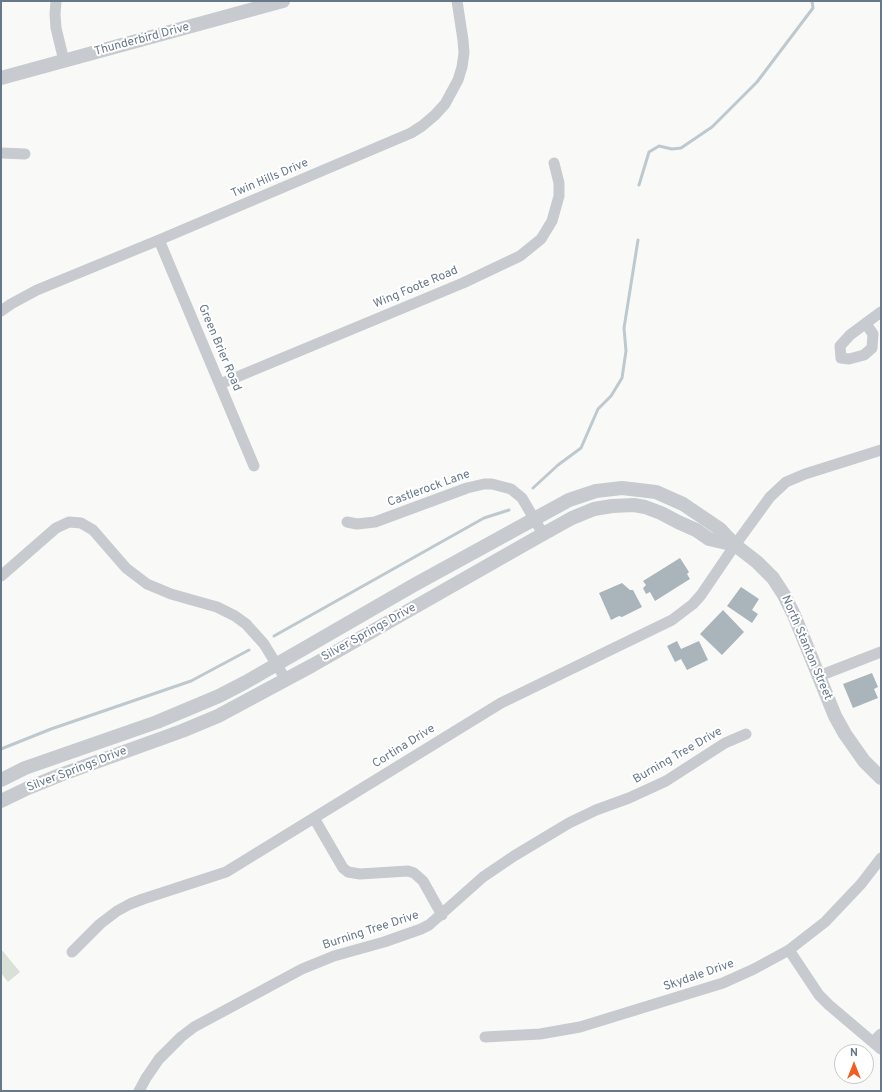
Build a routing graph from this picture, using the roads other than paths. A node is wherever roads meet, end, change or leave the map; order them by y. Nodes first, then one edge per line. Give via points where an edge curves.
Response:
1 (56, 1) edge
2 (282, 1) edge
3 (457, 1) edge
4 (64, 61) junction
5 (1, 78) edge
6 (1, 153) edge
7 (25, 154) dead end
8 (554, 163) dead end
9 (159, 240) junction
10 (1, 311) edge
11 (881, 312) edge
12 (866, 324) dead end
13 (220, 384) junction
14 (881, 450) edge
15 (254, 466) dead end
16 (633, 489) joint
17 (535, 518) junction
18 (347, 522) dead end
19 (543, 534) junction
20 (735, 544) junction
21 (1, 576) edge
22 (881, 652) edge
23 (276, 664) junction
24 (819, 676) junction
25 (286, 680) junction
26 (746, 734) dead end
27 (881, 778) edge
28 (1, 780) edge
29 (1, 801) edge
30 (314, 818) junction
31 (881, 858) edge
32 (442, 915) junction
33 (788, 950) junction
34 (72, 952) dead end
35 (881, 1034) edge
36 (485, 1036) dead end
37 (877, 1045) edge
38 (139, 1091) edge

1 - 4 street via 56,28
2 - 4 street, Thunderbird Drive
3 - 9 street, Twin Hills Drive via 464,53 462,67 451,95 426,123 410,134
4 - 5 street, Thunderbird Drive
6 - 7 street
8 - 13 street, Wing Foote Road via 559,196 554,217 541,239 520,256 463,283
9 - 10 street, Twin Hills Drive via 37,290
9 - 13 street, Green Brier Road
11 - 12 street
13 - 15 street, Green Brier Road
14 - 20 street, Cortina Drive via 786,482 770,497
16 - 17 street, Silver Springs Drive via 611,488 596,491 569,500
16 - 20 street, North Stanton Street via 656,492 682,504 720,529
17 - 18 street, Castlerock Lane via 516,492 499,484 484,484 375,522
17 - 19 street, Castlerock Lane
17 - 23 street, Silver Springs Drive
19 - 20 street, Silver Springs Drive via 594,509 634,505 661,513 709,539
19 - 25 street, Silver Springs Drive
20 - 24 street, North Stanton Street via 757,562 784,595
20 - 30 street, Cortina Drive via 701,595 672,620 501,703
21 - 23 street via 56,528 69,522 81,523 93,530 126,568 147,584 171,594 217,607 235,616 264,644
22 - 24 street
23 - 25 street
23 - 28 street, Silver Springs Drive via 196,706 36,764
24 - 27 street, North Stanton Street via 845,734 864,762
25 - 29 street, Silver Springs Drive via 218,716 60,775
26 - 32 street, Burning Tree Drive via 725,743 666,781 596,810 514,856 482,877
30 - 32 street via 343,868 348,872 414,873 423,881
30 - 34 street, Cortina Drive via 226,872 130,904 100,924
31 - 33 street, Skydale Drive via 844,904
32 - 38 street, Burning Tree Drive via 421,929 334,956 302,969 210,1017 171,1046 159,1059
33 - 36 street, Skydale Drive via 723,983 615,1017 560,1031
33 - 37 street via 819,995
35 - 37 street

